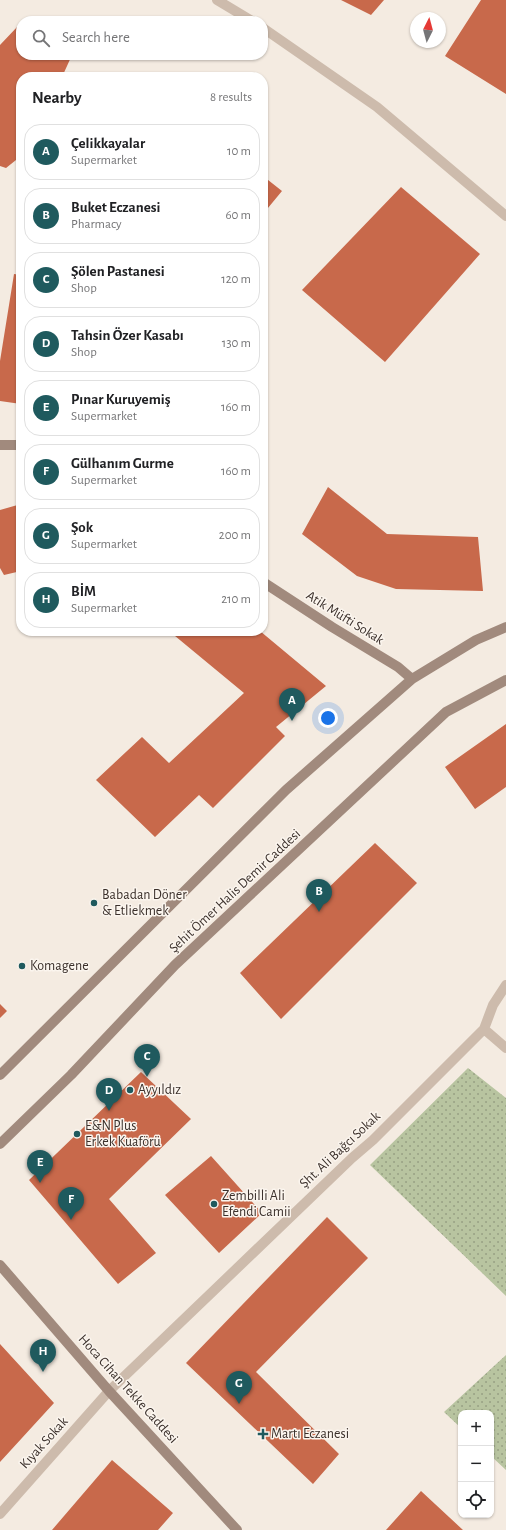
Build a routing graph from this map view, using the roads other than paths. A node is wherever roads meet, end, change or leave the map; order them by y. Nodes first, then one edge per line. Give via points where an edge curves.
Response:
1 (216, 0) edge
2 (243, 16) edge
3 (268, 31) edge
4 (506, 216) edge
5 (0, 445) edge
6 (16, 445) edge
7 (268, 585) edge
8 (506, 627) edge
9 (412, 679) junction
10 (506, 680) edge
11 (506, 984) edge
12 (484, 1029) junction
13 (506, 1048) edge
14 (0, 1075) edge
15 (0, 1144) edge
16 (0, 1265) edge
17 (109, 1391) junction
18 (0, 1514) edge
19 (237, 1530) edge

1 - 2 street
3 - 4 street via 377,107
5 - 6 main road
7 - 9 main road, Atik Müfti Sokak via 398,667
8 - 9 main road via 476,640
9 - 14 main road via 286,790
10 - 15 main road, Şehit Ömer Halis Demir Caddesi via 446,712 176,965
11 - 12 street, Şht. Ali Bağcı Sokak via 493,1005
12 - 13 street
12 - 17 street, Şht. Ali Bağcı Sokak via 373,1140
16 - 17 main road, Hoca Cihan Tekke Caddesi
17 - 18 street, Kıyak Sokak
17 - 19 main road, Hoca Cihan Tekke Caddesi

